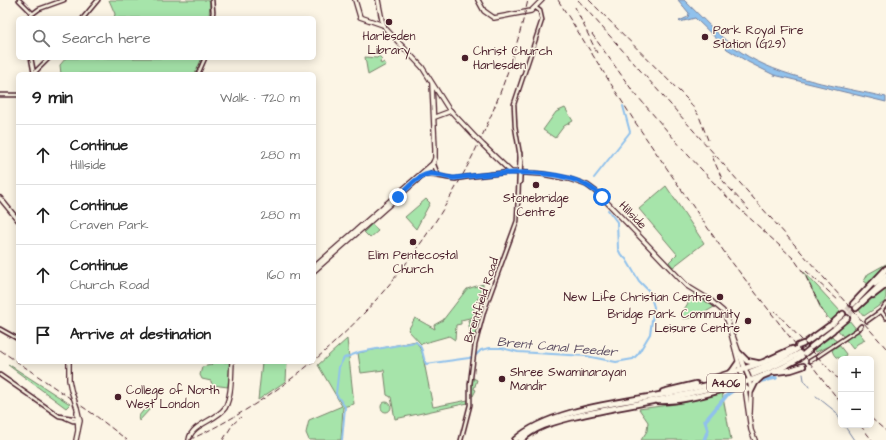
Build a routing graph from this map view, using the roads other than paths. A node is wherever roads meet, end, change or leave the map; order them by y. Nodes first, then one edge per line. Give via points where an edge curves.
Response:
1 (19, 0) edge
2 (64, 0) edge
3 (98, 0) edge
4 (212, 0) edge
5 (355, 0) edge
6 (378, 0) edge
7 (478, 0) edge
8 (542, 0) edge
9 (536, 8) junction
10 (32, 13) junction
11 (29, 16) edge
12 (85, 16) edge
13 (212, 16) edge
14 (382, 23) junction
15 (32, 60) edge
16 (47, 60) edge
17 (204, 60) edge
18 (35, 72) edge
19 (36, 72) edge
20 (199, 72) edge
21 (432, 84) junction
22 (0, 95) edge
23 (16, 95) edge
24 (440, 97) junction
25 (434, 99) junction
26 (448, 110) junction
27 (436, 115) junction
28 (433, 163) junction
29 (504, 166) junction
30 (512, 172) junction
31 (520, 172) junction
32 (424, 175) junction
33 (439, 175) junction
34 (519, 179) junction
35 (519, 190) junction
36 (0, 198) edge
37 (16, 218) edge
38 (316, 265) edge
39 (316, 269) edge
40 (886, 269) edge
41 (886, 275) edge
42 (886, 280) edge
43 (886, 285) edge
44 (886, 304) edge
45 (855, 306) junction
46 (881, 311) junction
47 (847, 314) tunnel mouth
48 (886, 318) edge
49 (867, 321) dead end
50 (861, 326) dead end
51 (832, 328) junction
52 (0, 329) edge
53 (732, 335) junction
54 (16, 339) edge
55 (808, 345) junction
56 (800, 351) junction
57 (739, 353) junction
58 (764, 362) junction
59 (738, 363) junction
60 (69, 364) edge
61 (232, 364) edge
62 (803, 366) joint
63 (743, 370) junction
64 (769, 373) junction
65 (730, 374) junction
66 (0, 375) edge
67 (762, 376) junction
68 (747, 380) junction
69 (736, 384) junction
70 (749, 390) junction
71 (648, 399) junction
72 (77, 411) junction
73 (76, 421) junction
74 (78, 432) junction
75 (76, 440) edge
76 (189, 440) edge
77 (461, 440) edge
78 (515, 440) edge
79 (521, 440) edge
80 (755, 440) edge

1 - 10 street
2 - 10 street
3 - 12 street
4 - 13 street
5 - 14 main road via 360,17
6 - 14 main road
7 - 9 main road via 484,11 494,18
8 - 9 main road
9 - 31 street via 542,17 515,98
10 - 11 street
14 - 21 main road via 422,67
15 - 18 street
16 - 19 street
17 - 20 street
21 - 24 main road
21 - 25 main road
22 - 23 street
24 - 25 main road
24 - 26 main road
25 - 27 main road
26 - 27 main road
26 - 29 main road, bridge
27 - 28 main road
28 - 32 main road
28 - 33 street
28 - 38 main road
29 - 30 main road
29 - 31 main road
30 - 31 main road
30 - 33 street, bridge via 455,178
30 - 34 street
31 - 34 street, Brentfield Road
31 - 35 street, Brentfield Road
31 - 53 main road, Hillside via 569,179 594,190 687,286 723,311
32 - 33 street
32 - 39 main road
34 - 35 street, Brentfield Road
35 - 77 street, Brentfield Road via 517,221 485,309 472,356 470,405
36 - 37 main road
40 - 45 highway
41 - 45 highway
42 - 45 highway
43 - 45 highway
44 - 46 street
46 - 48 street
46 - 49 street
47 - 51 highway, A406
50 - 62 street
51 - 55 highway, A406
51 - 55 highway, A406
52 - 54 street
53 - 57 main road
53 - 59 main road
55 - 56 highway, A406
55 - 56 highway, A406
56 - 58 highway, A406
56 - 64 highway, A406
56 - 71 highway, A406 via 776,366 741,379 684,395
57 - 58 highway, A406 via 748,362
57 - 63 main road
58 - 63 highway, A406
59 - 63 main road
59 - 65 highway
60 - 72 main road, bridge via 69,380
61 - 76 main road via 225,407 194,431
62 - 64 highway
63 - 65 highway
63 - 68 main road, bridge
64 - 67 highway, A406
65 - 71 highway
66 - 73 street via 59,416
67 - 68 highway, A406
67 - 70 highway, A406
68 - 69 highway
68 - 70 main road
69 - 70 highway
69 - 71 highway via 664,402
70 - 80 main road via 751,430
71 - 78 highway, A406 via 594,408 544,421 526,430
71 - 79 highway, A406 via 546,425 530,432
72 - 73 main road
72 - 73 street
73 - 74 main road
73 - 74 main road
74 - 75 main road

